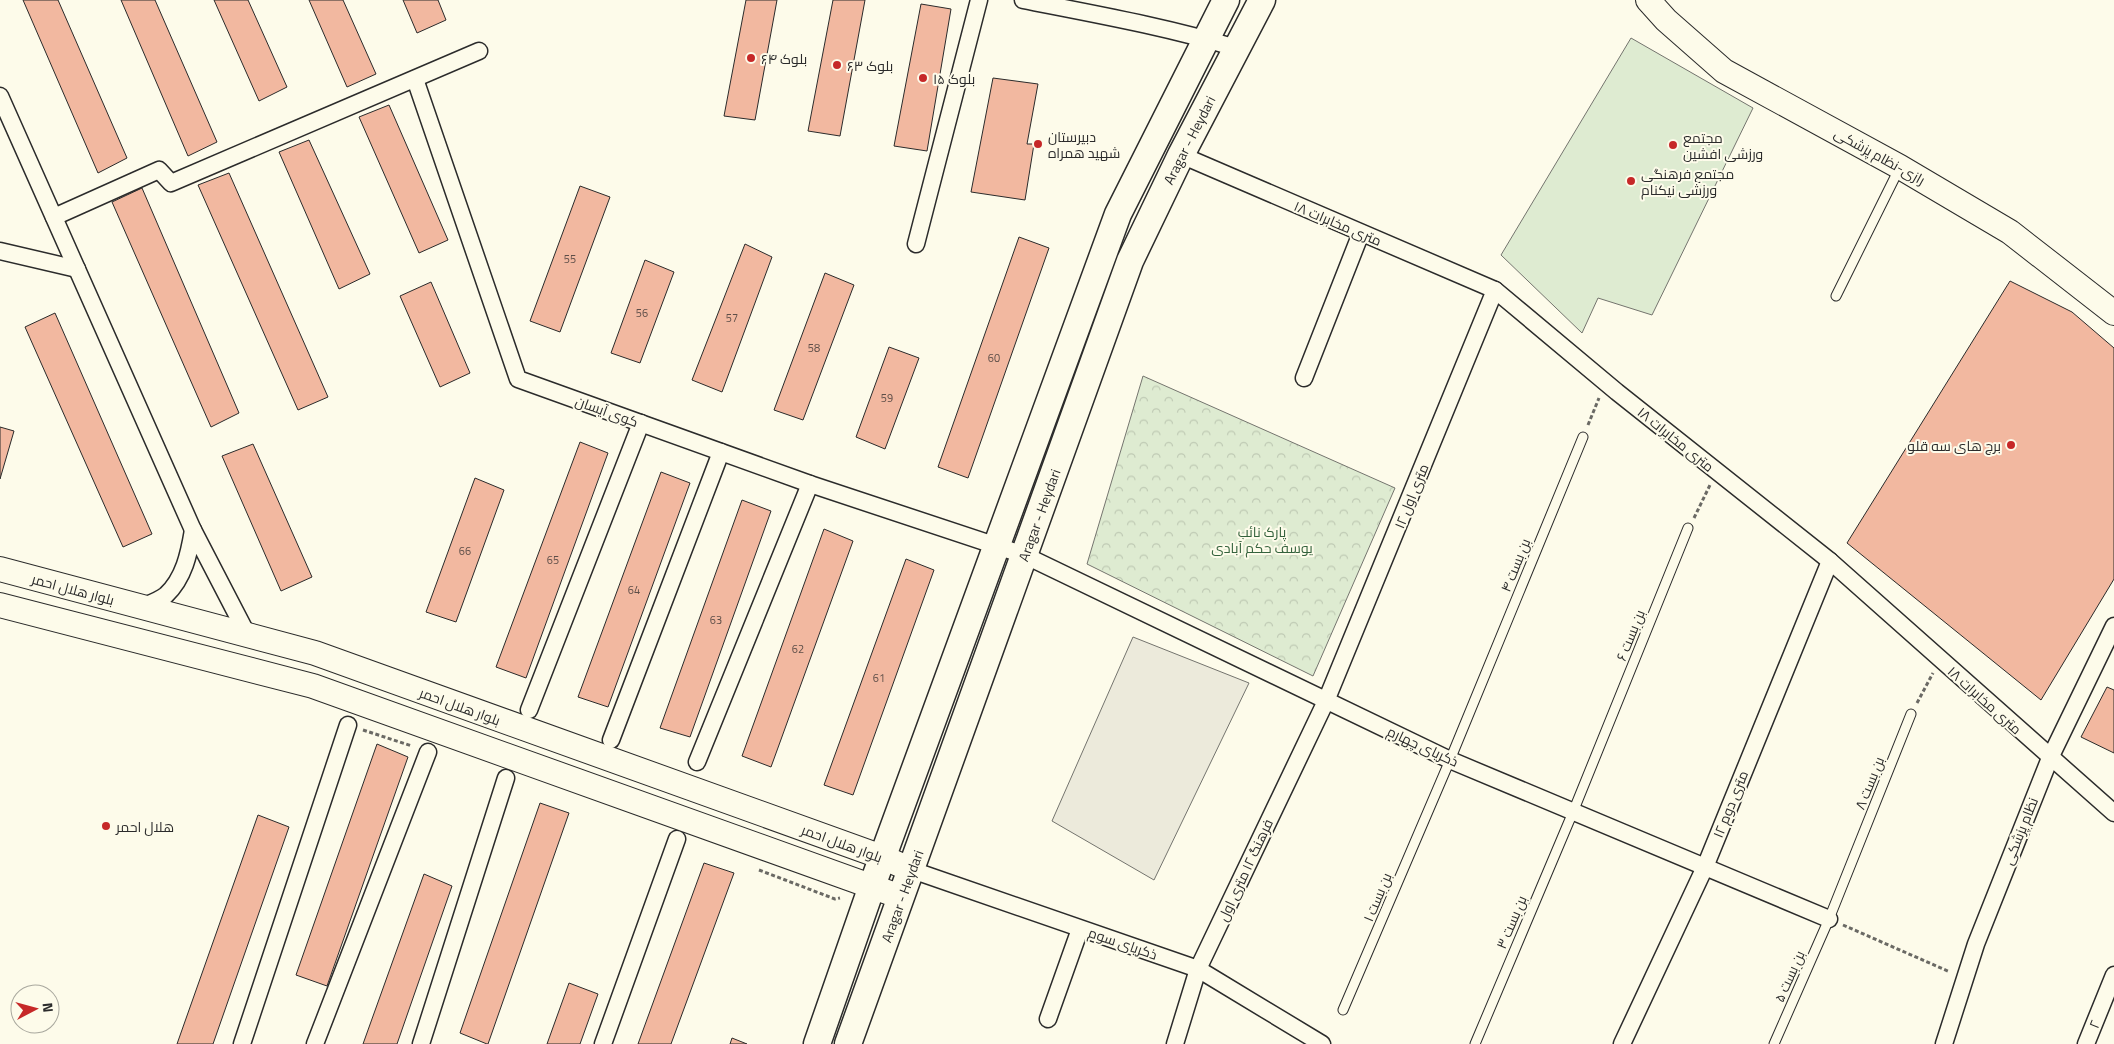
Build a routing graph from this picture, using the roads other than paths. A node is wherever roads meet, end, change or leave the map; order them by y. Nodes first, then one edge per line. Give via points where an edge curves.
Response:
1 (979, 0) edge
2 (1023, 0) edge
3 (1226, 0) edge
4 (1262, 0) edge
5 (1648, 0) edge
6 (1205, 38) junction
7 (1236, 48) junction
8 (479, 51) dead end
9 (415, 79) junction
10 (0, 96) edge
11 (1181, 155) junction
12 (1900, 167) junction
13 (54, 217) junction
14 (1361, 233) junction
15 (916, 244) dead end
16 (0, 251) edge
17 (77, 269) junction
18 (1496, 290) junction
19 (1836, 296) dead end
20 (2114, 313) edge
21 (1304, 378) dead end
22 (641, 423) junction
23 (1583, 437) road end
24 (721, 452) junction
25 (810, 484) junction
26 (1688, 528) road end
27 (193, 530) junction
28 (996, 546) junction
29 (1024, 555) junction
30 (1830, 561) junction
31 (0, 569) edge
32 (0, 605) edge
33 (142, 607) junction
34 (2114, 626) edge
35 (241, 634) junction
36 (133, 640) junction
37 (224, 663) junction
38 (1326, 701) junction
39 (529, 710) dead end
40 (1911, 714) road end
41 (348, 725) dead end
42 (611, 740) dead end
43 (428, 752) dead end
44 (2050, 758) junction
45 (1450, 760) junction
46 (697, 762) dead end
47 (506, 778) dead end
48 (1573, 812) junction
49 (2114, 813) edge
50 (677, 840) dead end
51 (882, 857) junction
52 (1704, 867) junction
53 (912, 870) junction
54 (872, 886) junction
55 (901, 897) junction
56 (1829, 919) junction
57 (1080, 929) junction
58 (1198, 969) junction
59 (2114, 975) edge
60 (1344, 1010) dead end
61 (1048, 1019) dead end
62 (242, 1044) edge
63 (314, 1044) edge
64 (421, 1044) edge
65 (603, 1044) edge
66 (817, 1044) edge
67 (848, 1044) edge
68 (1175, 1044) edge
69 (1322, 1044) edge
70 (1474, 1044) edge
71 (1622, 1044) edge
72 (1774, 1044) edge
73 (1944, 1044) edge
74 (2086, 1044) edge

1 - 15 street
2 - 6 street
3 - 6 main road
4 - 7 main road, Aragar - Heydari
5 - 12 main road, رازی-نظام پزشکی via 1724,71
6 - 7 street
6 - 28 main road via 1118,214
7 - 11 main road, Aragar - Heydari
8 - 9 street
9 - 13 street via 171,183 159,170
9 - 22 street, کوی آیسان via 518,379
10 - 13 street
11 - 14 street, ۱۸ متری مخابرات
11 - 29 main road, Aragar - Heydari via 1130,261
12 - 19 lane
12 - 20 main road, رازی-نظام پزشکی via 2010,232
13 - 17 street
14 - 18 street, ۱۸ متری مخابرات
14 - 21 street
16 - 17 street
17 - 27 street
18 - 30 street, ۱۸ متری مخابرات via 1605,382
18 - 38 street, ۱۲ متری اول
22 - 24 street, کوی آیسان
22 - 39 street
23 - 45 lane, بن بست ۴
24 - 25 street, کوی آیسان
24 - 42 street
25 - 28 street, کوی آیسان
25 - 46 street
26 - 48 lane, بن بست ۶
27 - 33 street via 190,553 180,577 165,596
27 - 35 street
28 - 29 street, کوی آیسان
28 - 51 main road
29 - 38 street, ذکریای چهارم
29 - 53 main road, Aragar - Heydari
30 - 44 street, ۱۸ متری مخابرات
30 - 52 street, ۱۲ متری دوم
31 - 33 main road, بلوار هلال احمر
32 - 36 main road
33 - 35 main road, بلوار هلال احمر
33 - 36 main road
34 - 44 street, نظام پزشکی
35 - 37 main road
35 - 51 main road, بلوار هلال احمر via 315,653
36 - 37 main road
37 - 54 main road via 313,686
38 - 45 street, ذکریای چهارم
38 - 58 street, فرهنگ ۱۲ متری اول
40 - 56 lane, بن بست ۸
41 - 62 street
43 - 63 street
44 - 49 street, ۱۸ متری مخابرات
44 - 73 street, نظام پزشکی via 1976,944
45 - 48 street, ذکریای چهارم
45 - 60 lane, بن بست ۱
47 - 64 street
48 - 52 street, ذکریای چهارم
48 - 70 lane, بن بست ۳
50 - 65 street
51 - 53 main road, بلوار هلال احمر
51 - 54 main road
52 - 56 street, ذکریای چهارم
52 - 71 street, ۱۲ متری دوم
53 - 55 main road, Aragar - Heydari
53 - 57 street, ذکریای سوم
54 - 55 main road
54 - 66 main road
55 - 67 main road, Aragar - Heydari
56 - 72 lane, بن بست ۵
57 - 58 street, ذکریای سوم
57 - 61 street
58 - 68 street, فرهنگ ۱۲ متری اول
58 - 69 street, ذکریای سوم
59 - 74 street, ۲

